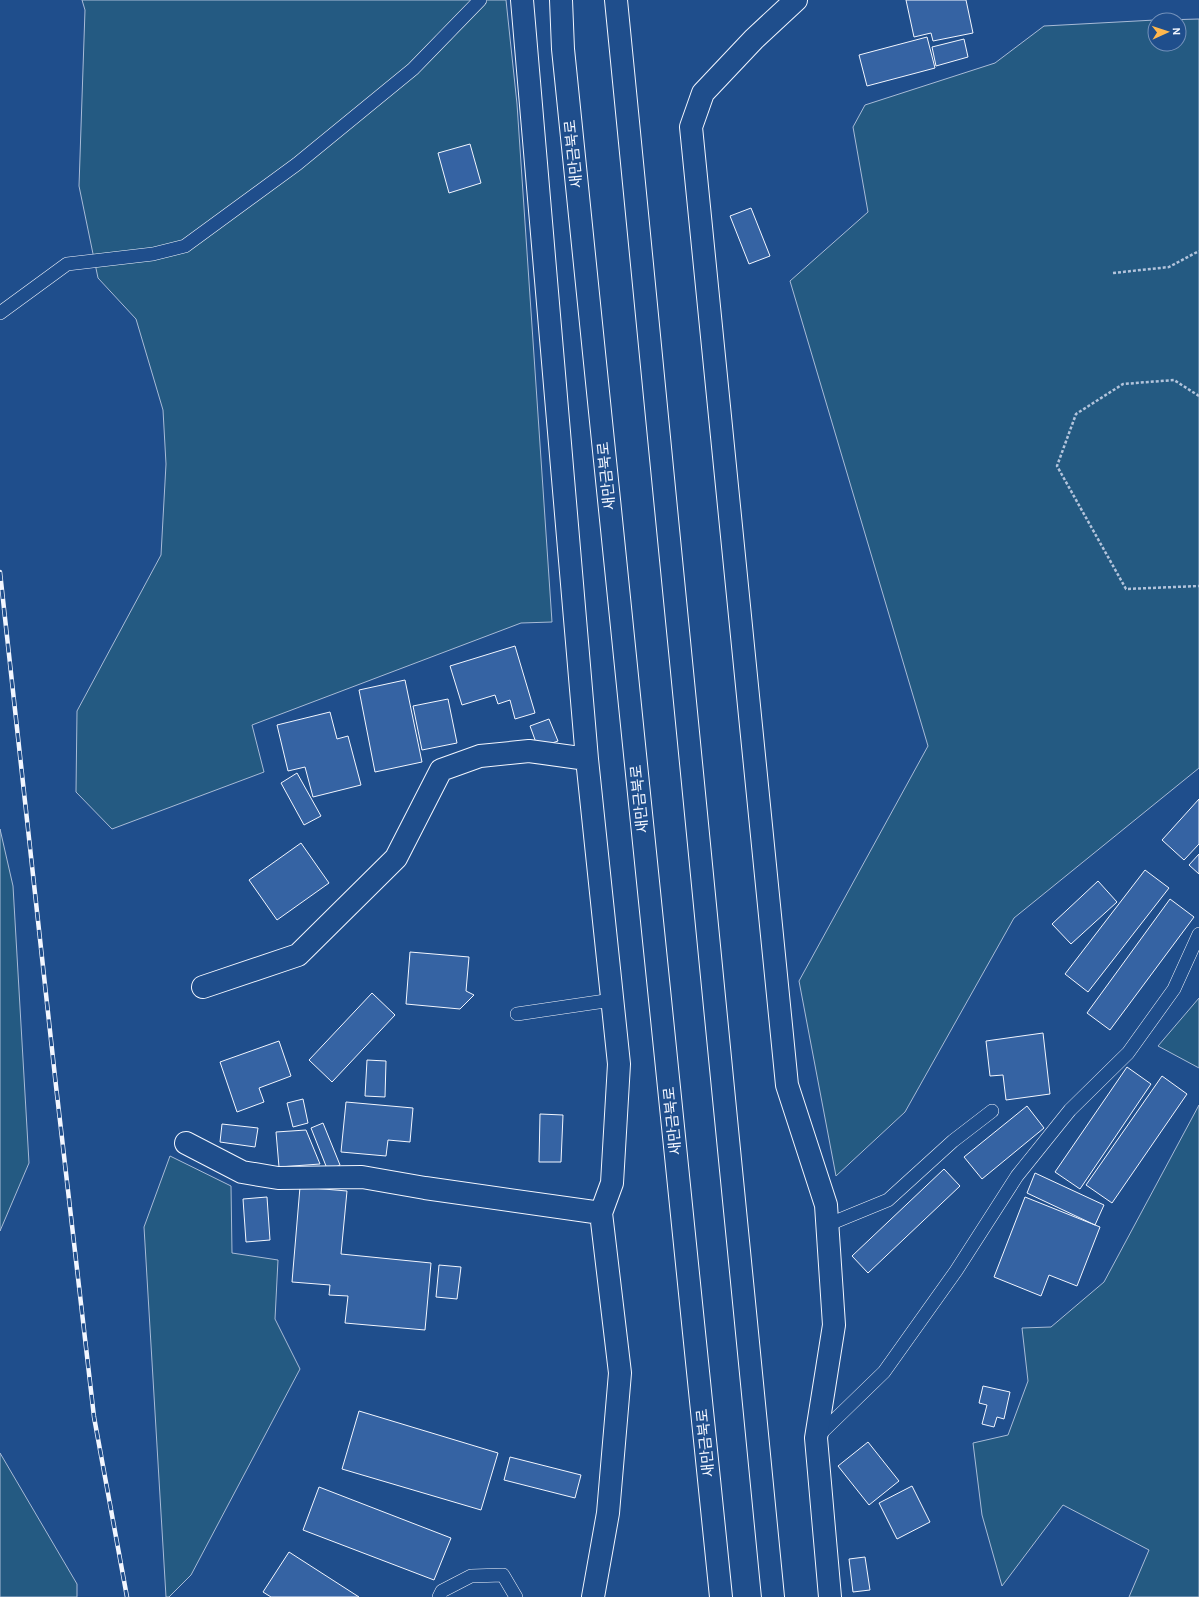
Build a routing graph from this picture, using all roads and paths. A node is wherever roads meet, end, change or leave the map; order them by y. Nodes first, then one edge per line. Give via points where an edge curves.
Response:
1 (480, 0) edge
2 (522, 0) edge
3 (561, 0) edge
4 (616, 0) edge
5 (796, 0) edge
6 (1199, 251) edge
7 (1113, 273) dead end
8 (0, 313) edge
9 (1199, 396) edge
10 (1199, 586) edge
11 (587, 759) junction
12 (1199, 934) edge
13 (203, 987) dead end
14 (612, 1000) junction
15 (517, 1014) dead end
16 (992, 1111) dead end
17 (186, 1143) dead end
18 (602, 1213) junction
19 (827, 1225) junction
20 (816, 1438) junction
21 (439, 1597) edge
22 (516, 1597) edge
23 (593, 1597) edge
24 (721, 1597) edge
25 (773, 1597) edge
26 (830, 1597) edge

1 - 8 lane via 413,69 297,164 185,246 153,254 67,264
2 - 11 main road
3 - 24 main road, 새만금북로 via 564,56
4 - 25 main road
5 - 19 main road via 754,39 703,93 691,128 787,1085 826,1205
6 - 7 path via 1169,267
9 - 10 path via 1174,380 1123,384 1076,414 1057,466 1126,589
11 - 13 main road via 529,751 480,756 441,770 396,858 298,955
11 - 14 main road
12 - 20 lane via 1174,989 1128,1053 1070,1110 1017,1176 956,1271 884,1372
14 - 15 lane
14 - 18 main road via 619,1064 612,1184
16 - 19 lane via 953,1141 888,1200
17 - 18 main road via 242,1172 278,1178 362,1177
18 - 23 main road via 620,1372 608,1513
19 - 20 main road via 834,1325
20 - 26 main road
21 - 22 lane via 442,1591 472,1576 503,1575

